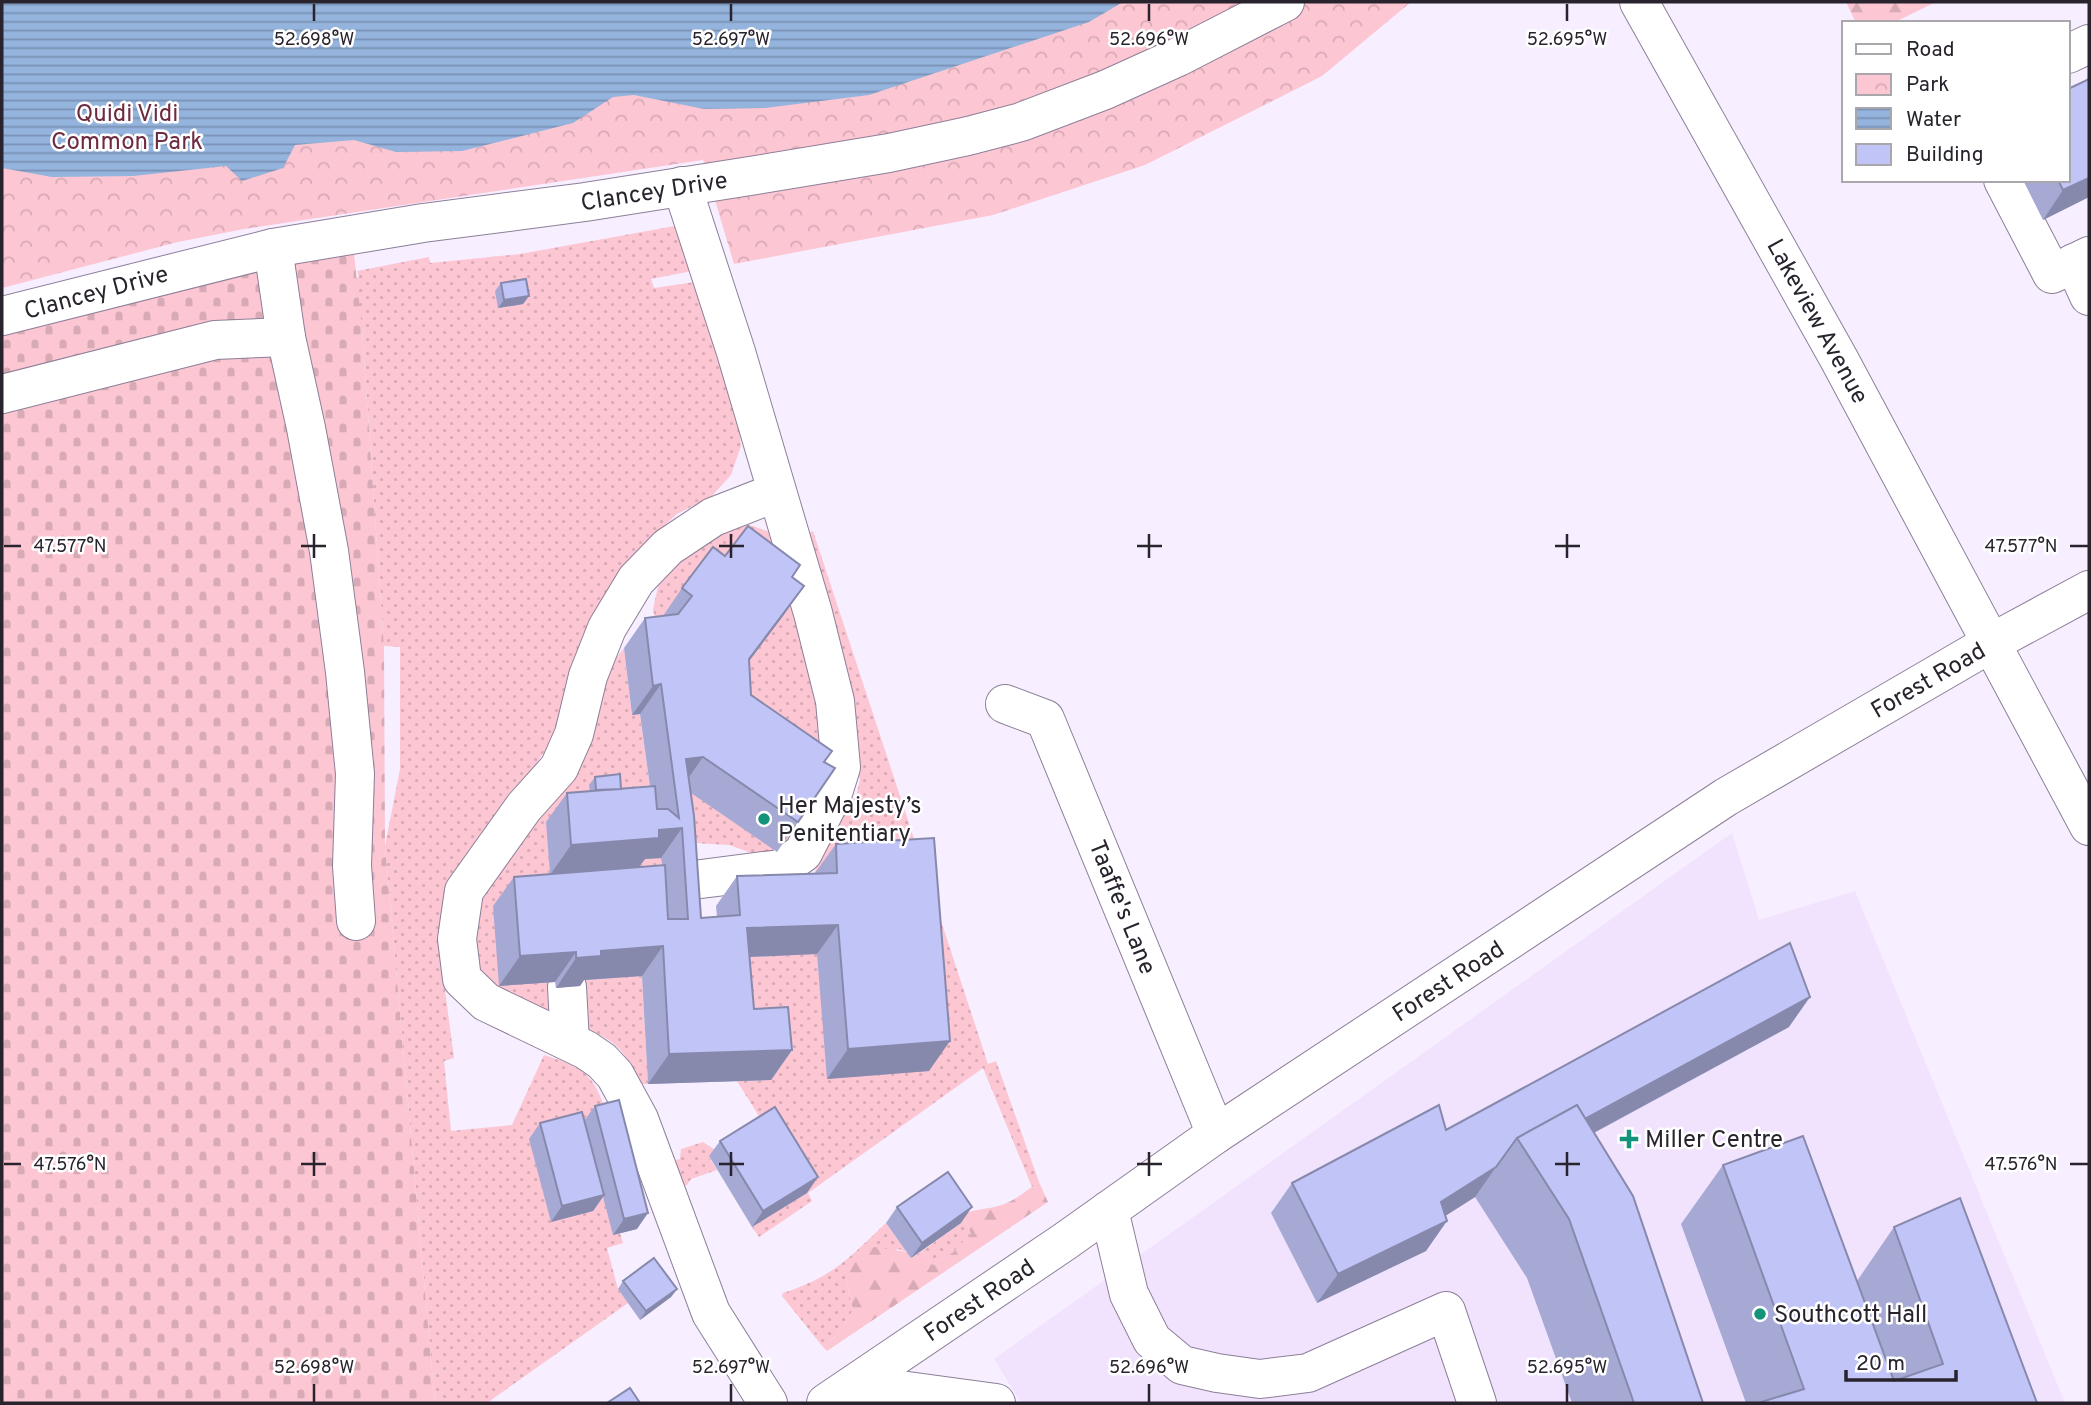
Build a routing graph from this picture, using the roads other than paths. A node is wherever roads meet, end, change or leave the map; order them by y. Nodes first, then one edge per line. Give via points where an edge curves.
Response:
1 (1285, 2) edge
2 (1639, 2) edge
3 (2089, 44) edge
4 (2070, 53) edge
5 (2004, 182) edge
6 (682, 186) junction
7 (273, 248) junction
8 (2084, 272) edge
9 (2, 316) edge
10 (286, 337) junction
11 (2, 394) edge
12 (777, 492) junction
13 (2089, 590) edge
14 (1991, 643) junction
15 (1005, 704) dead end
16 (2089, 826) edge
17 (701, 879) edge
18 (356, 921) dead end
19 (567, 987) edge
20 (570, 1042) junction
21 (1216, 1134) junction
22 (1109, 1210) junction
23 (845, 1397) edge
24 (768, 1403) edge
25 (996, 1403) edge
26 (1477, 1403) edge

1 - 6 street, Clancey Drive via 1178,57 1021,122 889,153
2 - 14 street, Lakeview Avenue via 1826,335
3 - 4 street
5 - 8 street via 2052,274
6 - 7 street, Clancey Drive
6 - 12 street
7 - 9 street, Clancey Drive
7 - 10 street
10 - 11 street via 215,340
10 - 18 street via 329,551 348,696 355,774 352,866
12 - 17 street via 835,701 841,767 803,853 780,869
12 - 20 street via 713,517 668,547 636,580 607,628 559,768 524,807 464,891 457,939 462,979 486,1002
13 - 14 street, Forest Road
14 - 16 street, Lakeview Avenue
14 - 21 street, Forest Road via 1726,797
15 - 21 street, Taaffe's Lane via 1045,719
19 - 20 street
20 - 24 street via 602,1061 615,1075 639,1119 711,1313
21 - 22 street, Forest Road
22 - 23 street, Forest Road
22 - 26 street via 1129,1294 1152,1340 1182,1365 1260,1379 1308,1373 1446,1311
23 - 25 street

